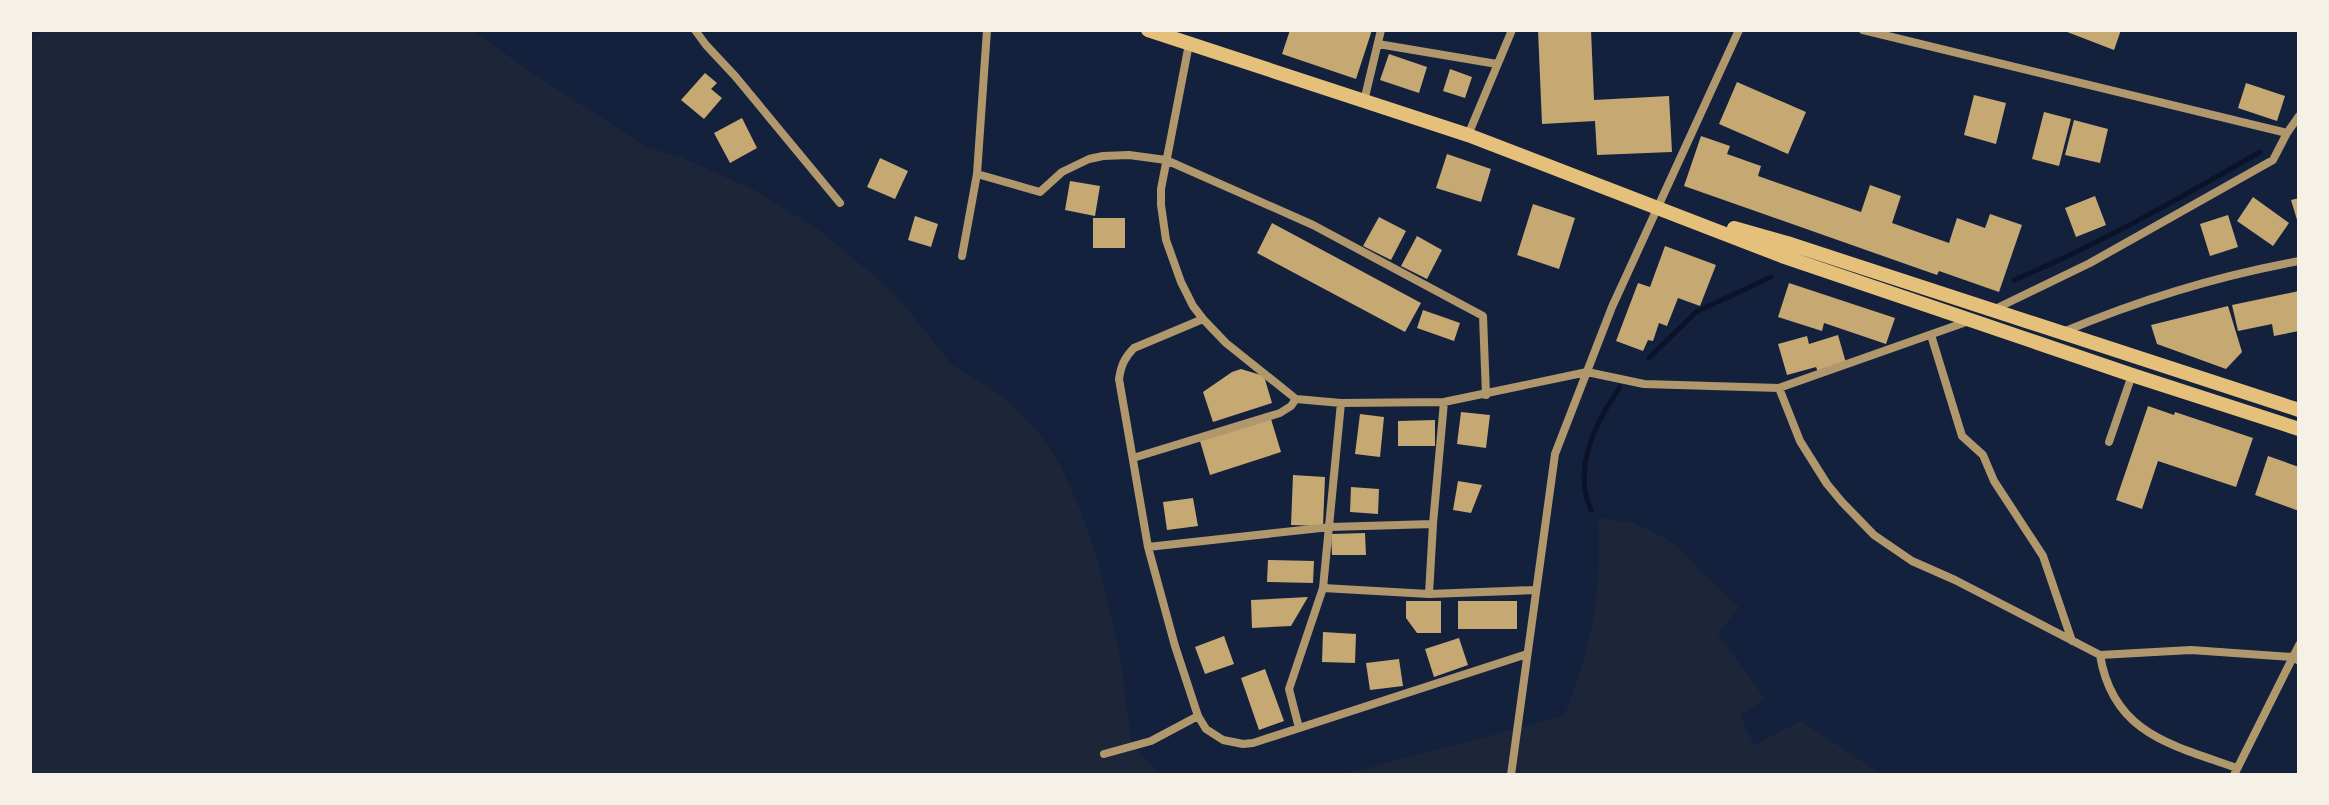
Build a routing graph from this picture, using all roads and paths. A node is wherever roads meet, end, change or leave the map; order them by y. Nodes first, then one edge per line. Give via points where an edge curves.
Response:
1 (695, 30) edge
2 (987, 30) edge
3 (1148, 30) edge
4 (1381, 30) edge
5 (1512, 30) edge
6 (1739, 30) edge
7 (1863, 30) edge
8 (1181, 38) edge
9 (1378, 44) junction
10 (1497, 64) junction
11 (1364, 101) junction
12 (2299, 116) edge
13 (2287, 133) junction
14 (1468, 135) junction
15 (1166, 160) junction
16 (977, 174) junction
17 (840, 203) dead end
18 (1657, 206) junction
19 (962, 256) dead end
20 (2299, 261) edge
21 (1993, 310) junction
22 (1203, 319) junction
23 (1972, 320) junction
24 (2062, 332) junction
25 (1931, 335) junction
26 (1587, 372) junction
27 (2132, 375) junction
28 (1779, 388) junction
29 (1486, 395) junction
30 (1296, 399) junction
31 (1444, 402) junction
32 (1341, 403) junction
33 (2299, 410) edge
34 (2299, 429) edge
35 (2109, 442) dead end
36 (1133, 458) junction
37 (1433, 524) junction
38 (1330, 527) junction
39 (1148, 547) junction
40 (1323, 588) junction
41 (1536, 590) junction
42 (1429, 594) junction
43 (2072, 641) junction
44 (2299, 645) edge
45 (1527, 654) junction
46 (2100, 655) junction
47 (2296, 659) edge
48 (1198, 716) junction
49 (1299, 728) junction
50 (1104, 754) dead end
51 (2235, 771) edge
52 (1511, 775) edge

1 - 17 street
2 - 16 street
3 - 8 main road
4 - 9 street
5 - 10 street
6 - 18 street
7 - 13 street
8 - 11 main road
8 - 15 street
9 - 10 street
9 - 11 street
10 - 14 street
11 - 14 main road
12 - 13 street
13 - 21 street via 2273,160 2090,263
14 - 18 main road
15 - 16 street via 1129,155 1089,159 1062,172 1040,192
15 - 22 street via 1161,205 1166,240 1181,282
15 - 29 street via 1313,225 1483,316
16 - 19 street
18 - 21 main road
18 - 23 main road via 1782,256
18 - 26 street
20 - 24 street via 2174,291
21 - 24 main road
22 - 30 street
22 - 36 street via 1134,348 1121,365
23 - 25 street
23 - 27 main road
24 - 33 main road
25 - 28 street
25 - 43 street via 1962,436 1983,455 2043,556
26 - 28 street via 1644,384
26 - 29 street
26 - 41 street via 1555,454
27 - 34 main road
27 - 35 street
28 - 43 street via 1814,465 1874,535 1912,561
29 - 31 street
30 - 32 street
30 - 36 street via 1280,413
31 - 32 street
31 - 37 street
32 - 38 street
36 - 39 street
37 - 38 street
37 - 42 street
38 - 39 street
38 - 40 street
39 - 48 street
40 - 42 street
40 - 49 street via 1289,689
41 - 42 street
41 - 45 street
43 - 46 street
44 - 47 street
45 - 49 street
45 - 52 street
46 - 47 street via 2191,650
46 - 51 street via 2117,703 2139,728
47 - 51 street
48 - 49 street via 1214,736 1233,743 1253,743
48 - 50 street via 1151,741

